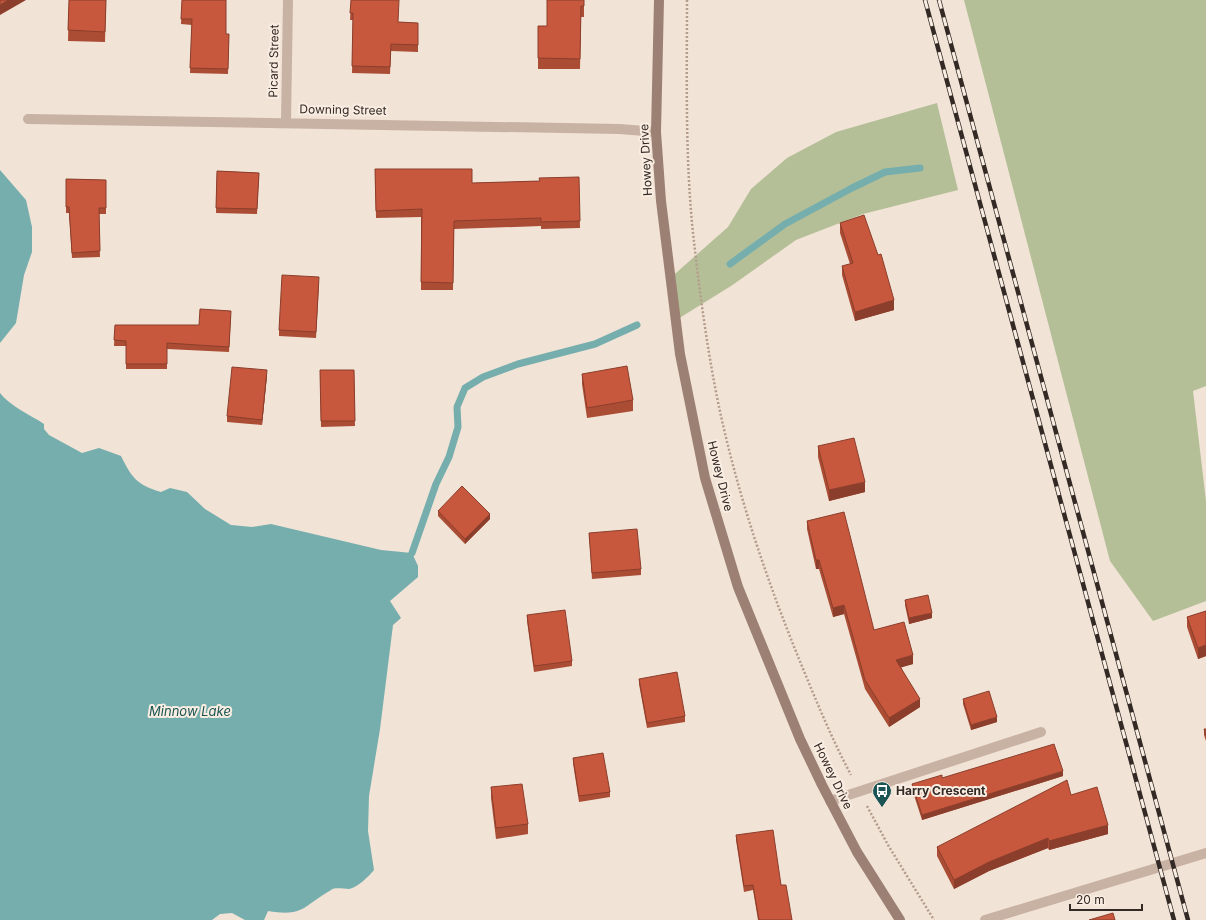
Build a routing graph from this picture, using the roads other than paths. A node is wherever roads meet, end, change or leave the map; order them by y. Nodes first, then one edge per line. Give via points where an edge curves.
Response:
1 (288, 0) edge
2 (659, 0) edge
3 (28, 118) dead end
4 (286, 122) junction
5 (656, 132) junction
6 (1041, 732) dead end
7 (830, 801) junction
8 (1206, 853) edge
9 (900, 920) edge
10 (985, 920) edge

1 - 4 street, Picard Street
2 - 5 main road, Howey Drive
3 - 4 street, Downing Street
4 - 5 street, Downing Street via 620,128
5 - 7 main road, Howey Drive via 673,303 689,403 705,478 747,608 783,700
6 - 7 street
7 - 9 main road, Howey Drive via 861,858
8 - 10 street

